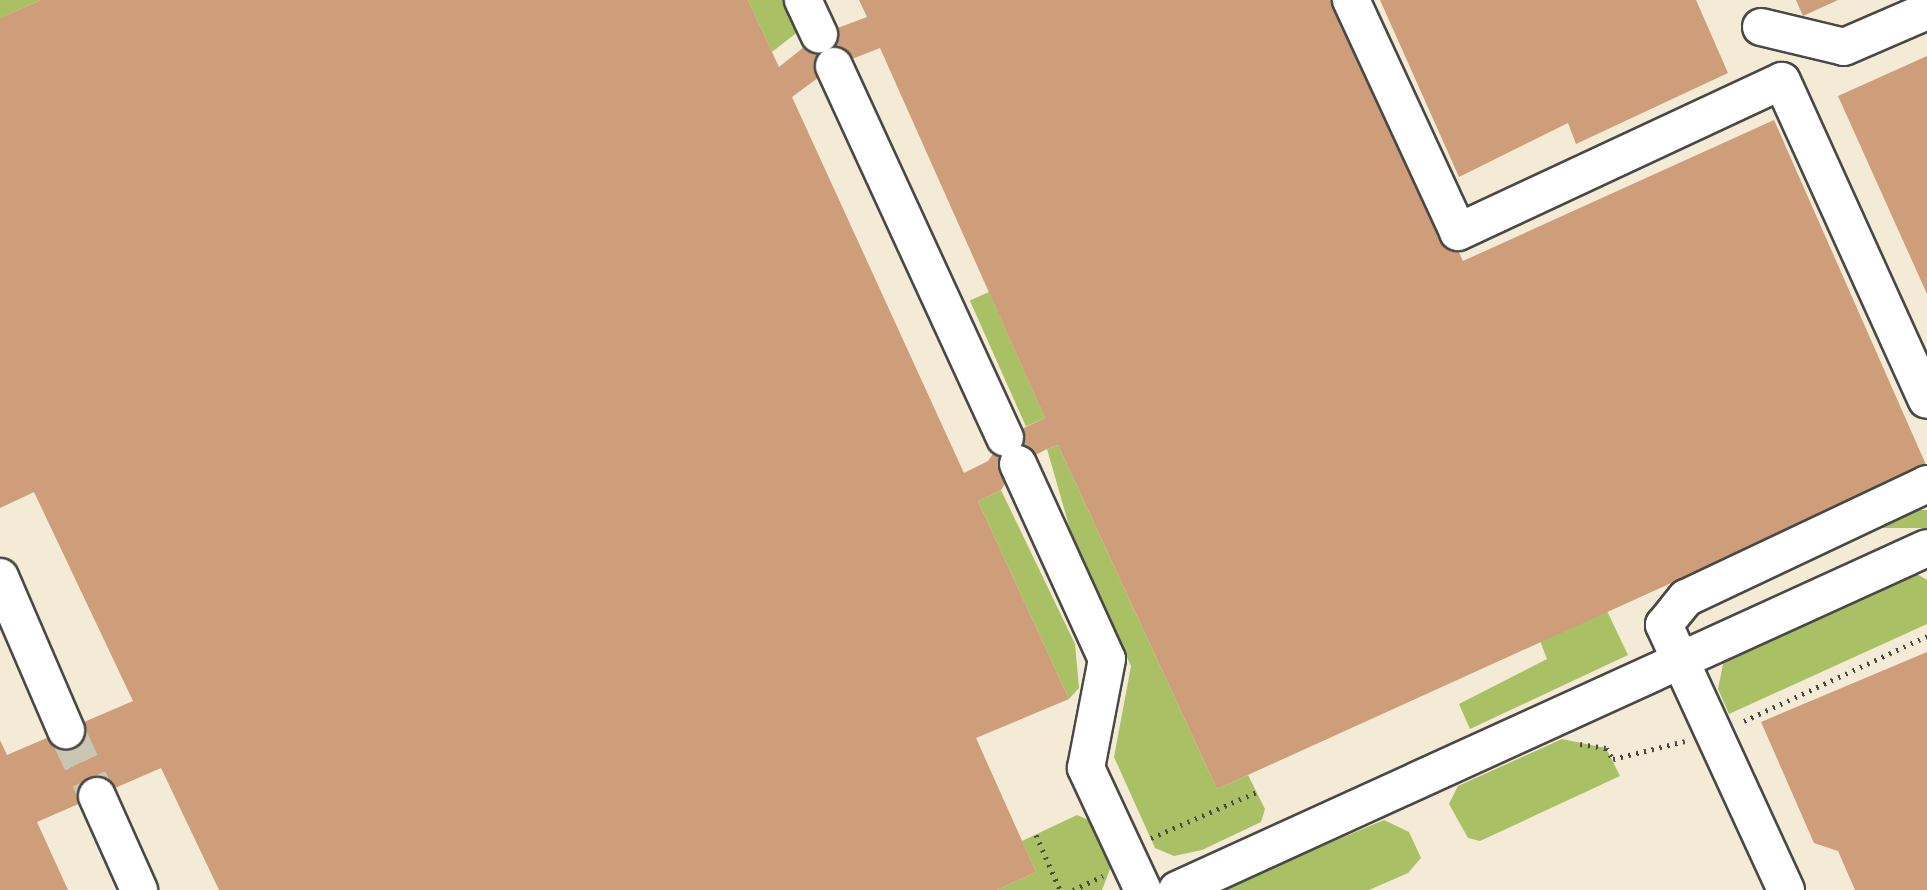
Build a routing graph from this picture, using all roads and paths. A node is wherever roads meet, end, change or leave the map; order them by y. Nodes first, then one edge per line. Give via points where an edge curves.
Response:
1 (803, 0) edge
2 (1351, 0) edge
3 (1927, 11) edge
4 (1754, 14) edge
5 (1780, 73) junction
6 (1927, 400) edge
7 (1927, 484) edge
8 (1927, 548) edge
9 (0, 577) edge
10 (1927, 636) edge
11 (1679, 661) junction
12 (66, 730) tunnel mouth
13 (1715, 734) junction
14 (1568, 750) dead end
15 (1257, 792) dead end
16 (97, 796) tunnel mouth
17 (1036, 835) dead end
18 (1128, 857) junction
19 (1197, 886) edge
20 (139, 890) edge
21 (1060, 890) edge
22 (1073, 890) edge
23 (1143, 890) edge
24 (1786, 890) edge

1 - 18 street via 1107,659 1086,768
2 - 5 street via 1458,232
3 - 4 street via 1844,47
4 - 5 street
5 - 6 street
7 - 11 street via 1686,598 1664,625
8 - 11 street
9 - 12 street
10 - 13 path
11 - 13 street
11 - 19 street
13 - 14 path via 1613,759 1606,748
13 - 24 street
15 - 18 path via 1148,840
16 - 20 street
17 - 21 path
18 - 22 path
18 - 23 street

